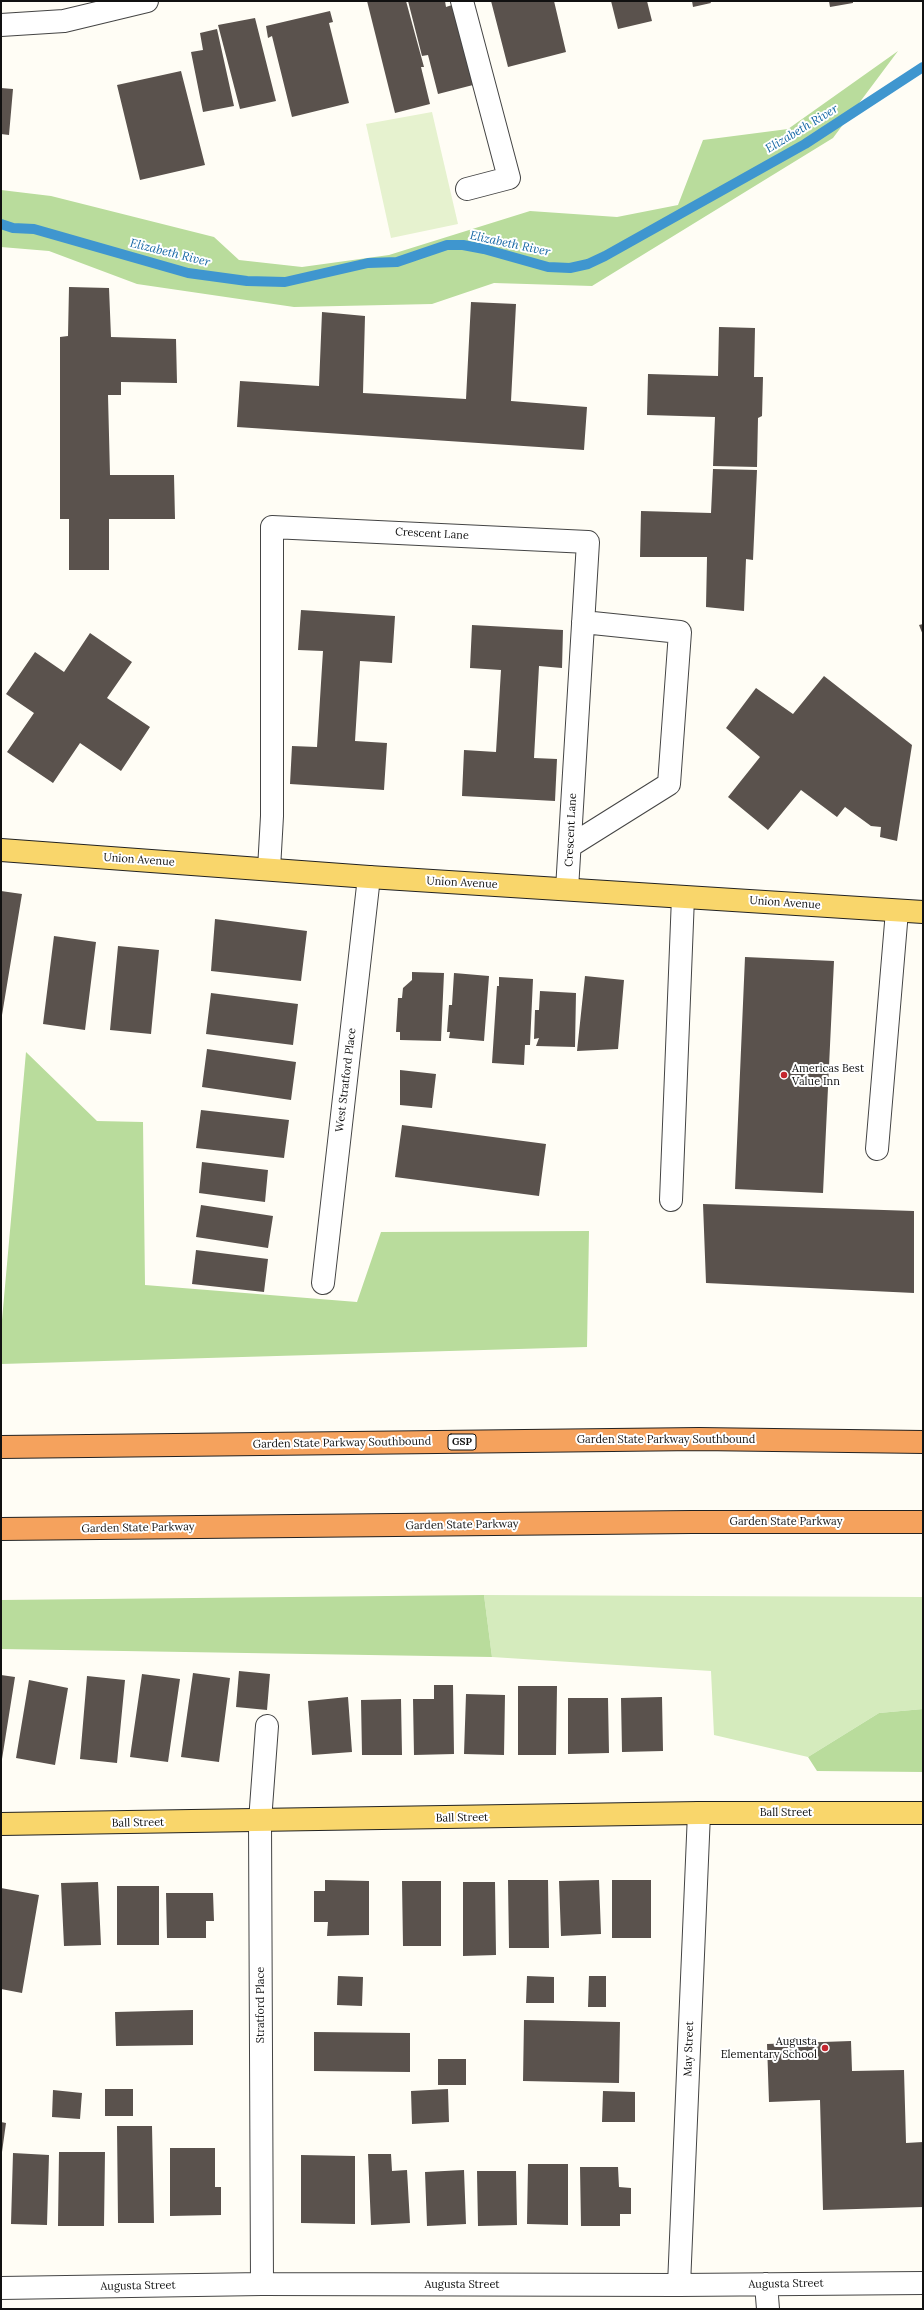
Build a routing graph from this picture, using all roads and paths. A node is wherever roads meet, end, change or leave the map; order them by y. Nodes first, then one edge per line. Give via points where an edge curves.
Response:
1 (147, 1) edge
2 (462, 1) edge
3 (1, 26) edge
4 (466, 189) dead end
5 (583, 622) junction
6 (570, 846) junction
7 (1, 850) edge
8 (268, 870) junction
9 (369, 877) junction
10 (567, 889) junction
11 (683, 897) junction
12 (897, 911) junction
13 (923, 912) edge
14 (877, 1149) dead end
15 (671, 1200) dead end
16 (323, 1283) dead end
17 (923, 1442) edge
18 (1, 1447) edge
19 (923, 1522) edge
20 (1, 1529) edge
21 (267, 1726) dead end
22 (699, 1813) junction
23 (923, 1813) edge
24 (260, 1821) junction
25 (1, 1824) edge
26 (923, 2283) edge
27 (262, 2284) junction
28 (766, 2284) junction
29 (679, 2285) junction
30 (1, 2288) edge
31 (768, 2309) edge

1 - 3 street via 64,21
2 - 4 street via 509,178
5 - 6 street, Crescent Lane
5 - 6 street via 680,632 669,784
5 - 8 street, Crescent Lane via 588,542 272,527 272,816
6 - 10 street, Crescent Lane
7 - 8 main road, Union Avenue
8 - 9 main road, Union Avenue
9 - 10 main road, Union Avenue
9 - 16 street, West Stratford Place
10 - 11 main road, Union Avenue
11 - 12 main road, Union Avenue
11 - 15 street
12 - 13 main road, Union Avenue
12 - 14 street
17 - 18 highway, Garden State Parkway Southbound / GSP via 692,1440
19 - 20 highway, Garden State Parkway
21 - 24 street, Stratford Place
22 - 23 main road, Ball Street
22 - 24 main road, Ball Street
22 - 29 street, May Street
24 - 25 main road, Ball Street
24 - 27 street, Stratford Place
26 - 28 street, Augusta Street
27 - 29 street, Augusta Street
27 - 30 street, Augusta Street
28 - 29 street, Augusta Street
28 - 31 street

